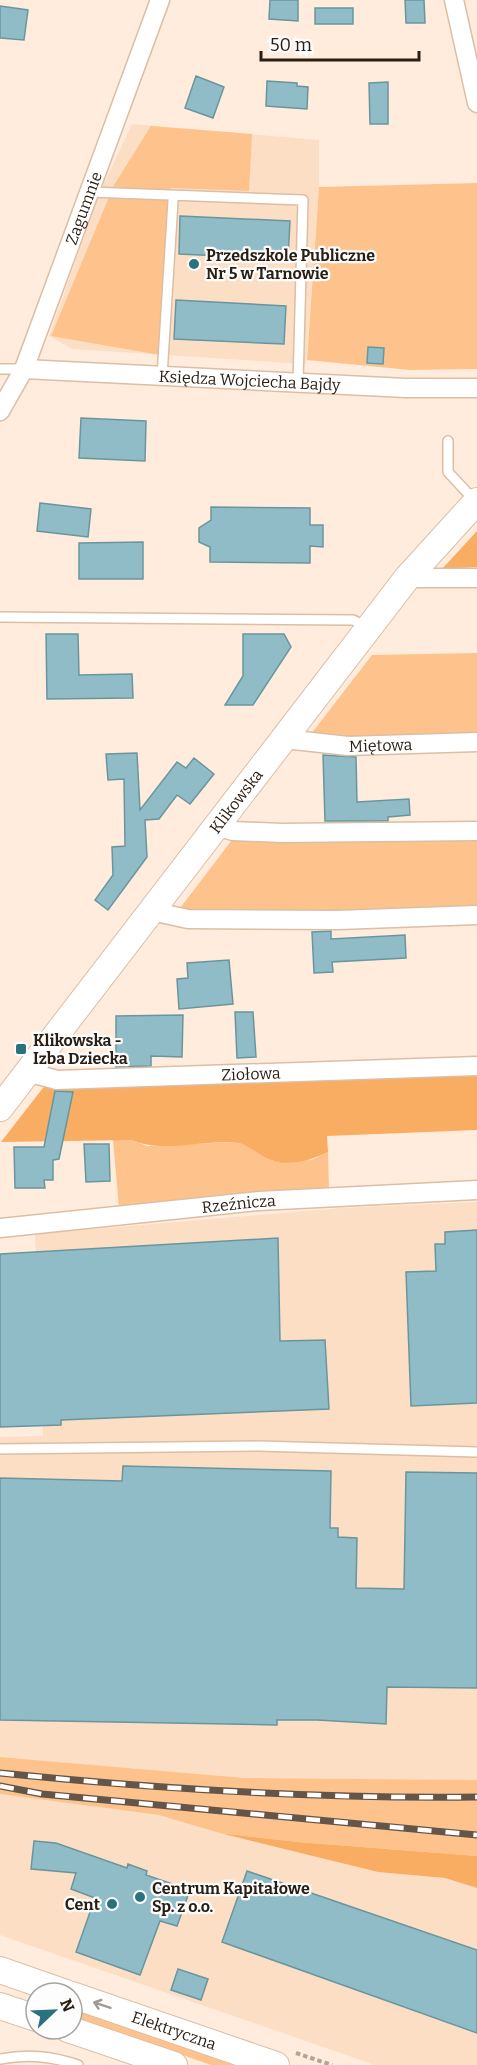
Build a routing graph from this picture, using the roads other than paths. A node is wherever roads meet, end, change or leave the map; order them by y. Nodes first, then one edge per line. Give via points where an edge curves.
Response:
1 (159, 0) edge
2 (454, 0) edge
3 (477, 103) edge
4 (90, 192) junction
5 (173, 201) dead end
6 (0, 369) edge
7 (24, 369) junction
8 (162, 376) junction
9 (298, 383) junction
10 (477, 388) edge
11 (0, 411) edge
12 (448, 441) dead end
13 (477, 501) edge
14 (406, 578) junction
15 (477, 578) edge
16 (0, 617) edge
17 (368, 628) junction
18 (285, 739) junction
19 (477, 742) edge
20 (216, 826) junction
21 (477, 831) edge
22 (151, 911) junction
23 (477, 915) edge
24 (477, 1066) edge
25 (27, 1072) junction
26 (0, 1108) edge
27 (477, 1190) edge
28 (0, 1228) edge
29 (0, 1449) edge
30 (477, 1452) edge
31 (0, 1970) edge
32 (32, 1981) edge
33 (84, 1999) edge
34 (0, 2006) edge
35 (24, 2014) edge
36 (84, 2034) edge
37 (0, 2058) edge
38 (78, 2065) edge
39 (174, 2065) edge
40 (276, 2065) edge

1 - 4 street, Zagumnie
2 - 3 street
4 - 7 street, Zagumnie
4 - 9 lane via 303,200
5 - 8 lane
6 - 7 lane
7 - 8 street, Księdza Wojciecha Bajdy
7 - 11 street, Zagumnie
8 - 9 street, Księdza Wojciecha Bajdy
9 - 10 street, Księdza Wojciecha Bajdy
12 - 13 lane via 448,472
13 - 14 street, Klikowska
14 - 15 street
14 - 17 street, Klikowska
16 - 17 lane via 353,620
17 - 18 street, Klikowska
18 - 19 street, Miętowa via 348,746
18 - 20 street, Klikowska
20 - 21 street via 233,831 282,833
20 - 22 street, Klikowska
22 - 23 street via 188,920
22 - 25 street, Klikowska
24 - 25 street, Ziołowa via 57,1080
25 - 26 street, Klikowska
27 - 28 street, Rzeźnicza via 259,1201
29 - 30 lane via 258,1446
31 - 32 street
40 -> 33 street, Elektryczna
34 - 35 street
36 - 39 street, Elektryczna
37 - 38 lane via 42,2055

